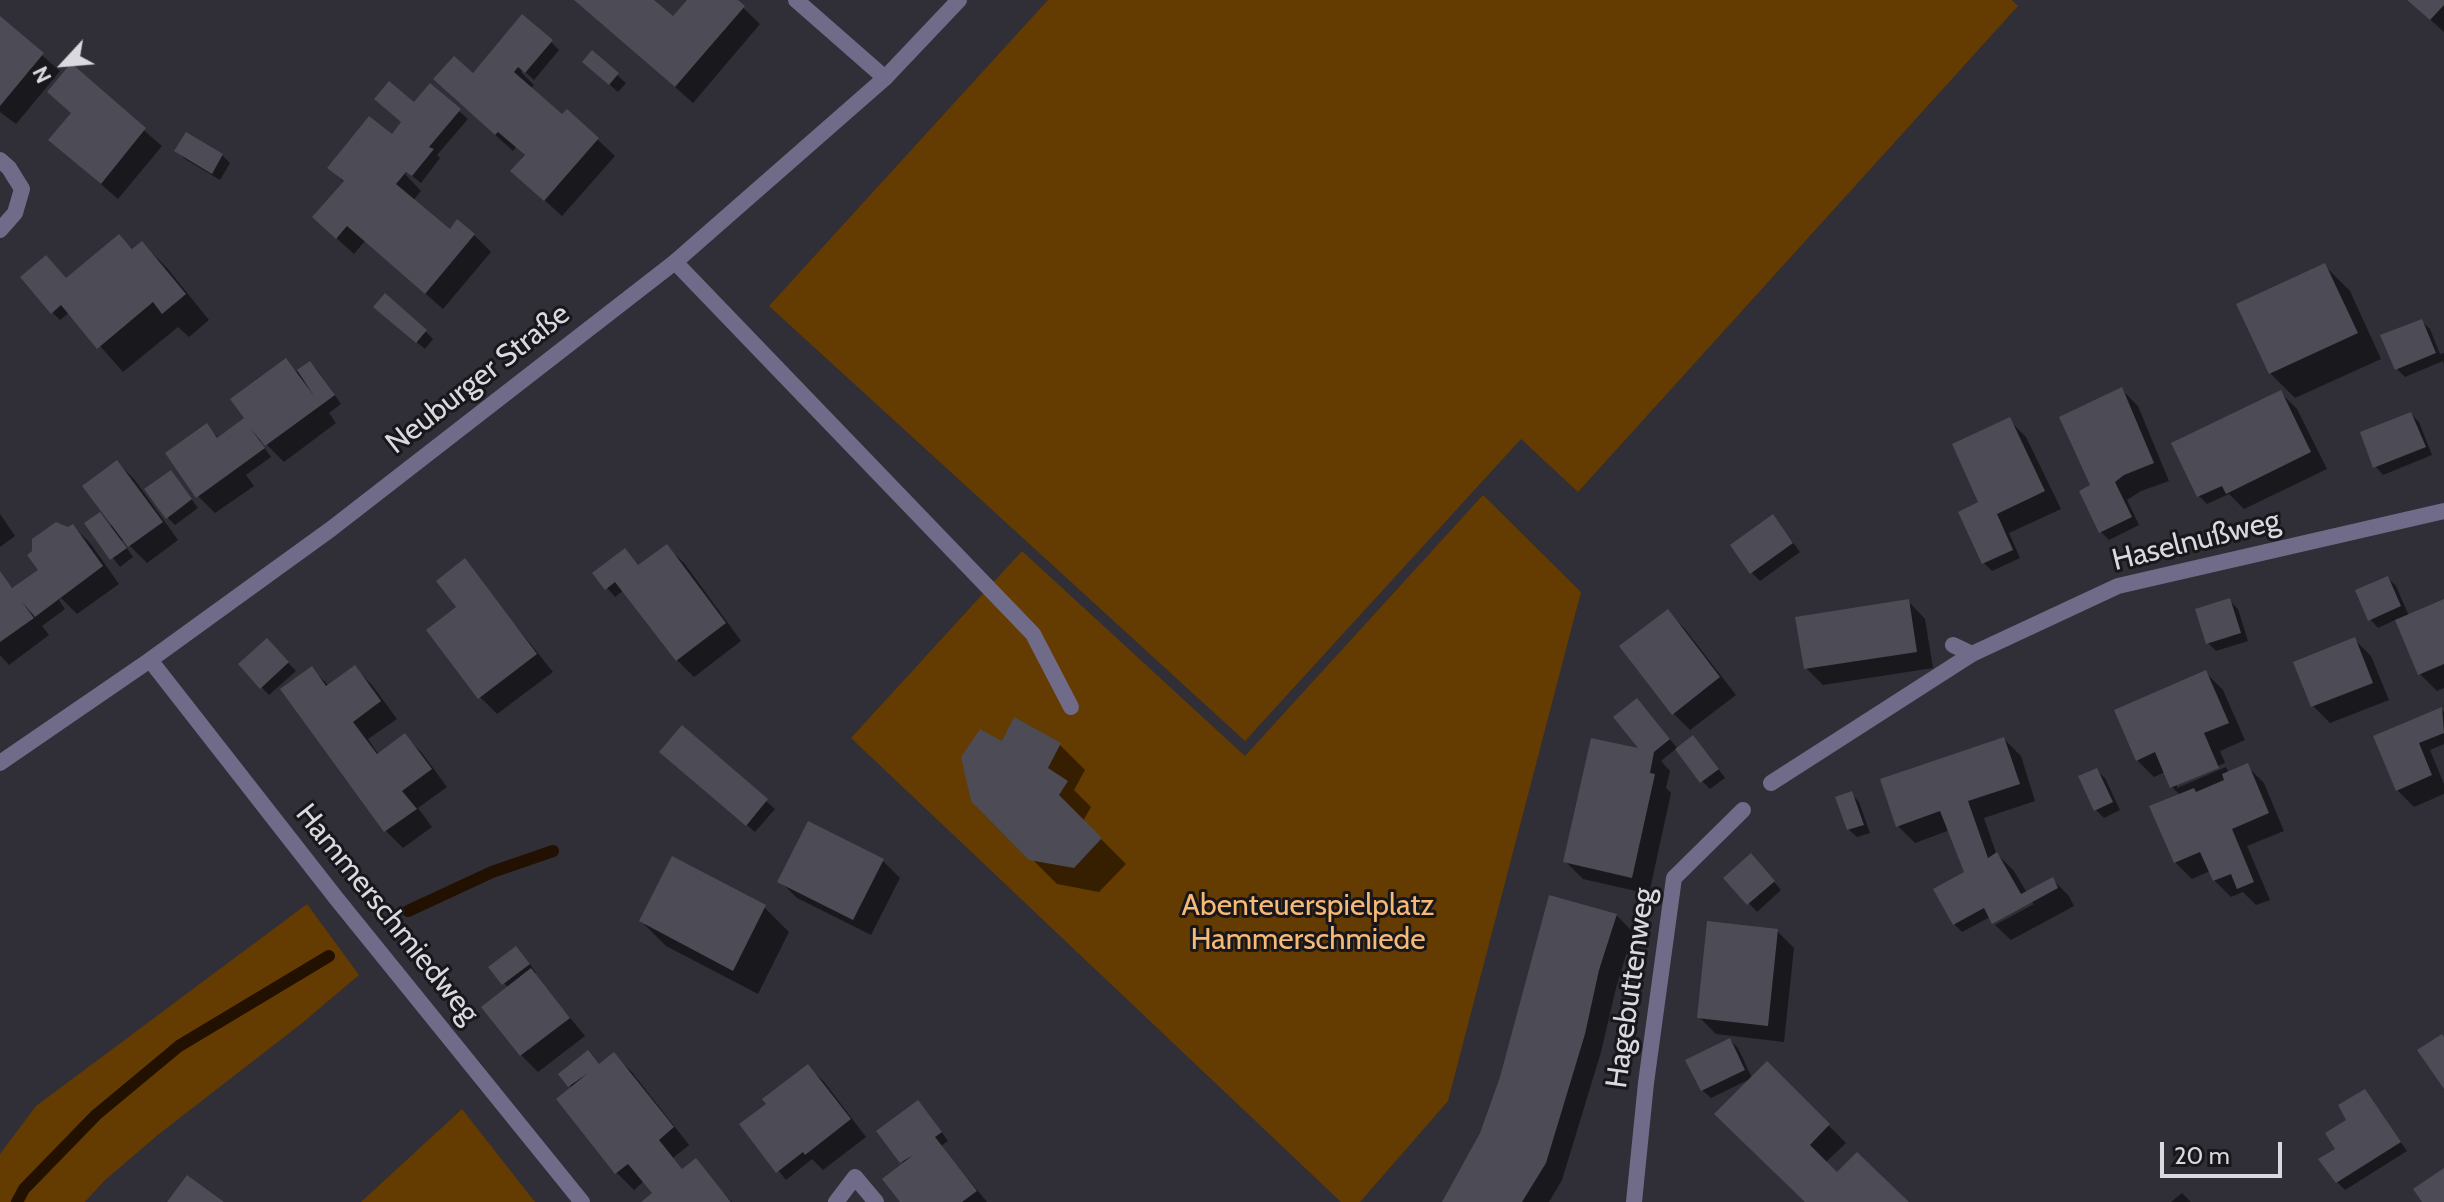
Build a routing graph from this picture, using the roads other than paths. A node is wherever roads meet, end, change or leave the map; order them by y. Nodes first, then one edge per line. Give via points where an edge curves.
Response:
1 (796, 0) edge
2 (959, 0) edge
3 (885, 78) junction
4 (0, 160) edge
5 (0, 230) edge
6 (675, 262) junction
7 (2444, 511) edge
8 (1953, 645) dead end
9 (1972, 654) junction
10 (150, 660) junction
11 (1071, 707) dead end
12 (0, 763) edge
13 (1771, 783) dead end
14 (1743, 810) dead end
15 (582, 1202) edge
16 (836, 1202) edge
17 (876, 1202) edge
18 (1634, 1202) edge

1 - 3 street
2 - 3 street, Neuburger Straße
3 - 6 street, Neuburger Straße
4 - 5 street via 22,189 15,213
6 - 10 street, Neuburger Straße via 331,529
6 - 11 street via 1033,634
7 - 9 street, Haselnußweg via 2118,586
8 - 9 street
9 - 13 street, Haselnußweg
10 - 12 street, Neuburger Straße
10 - 15 street, Hammerschmiedweg
14 - 18 street, Hagebuttenweg via 1674,878
16 - 17 street via 855,1177

